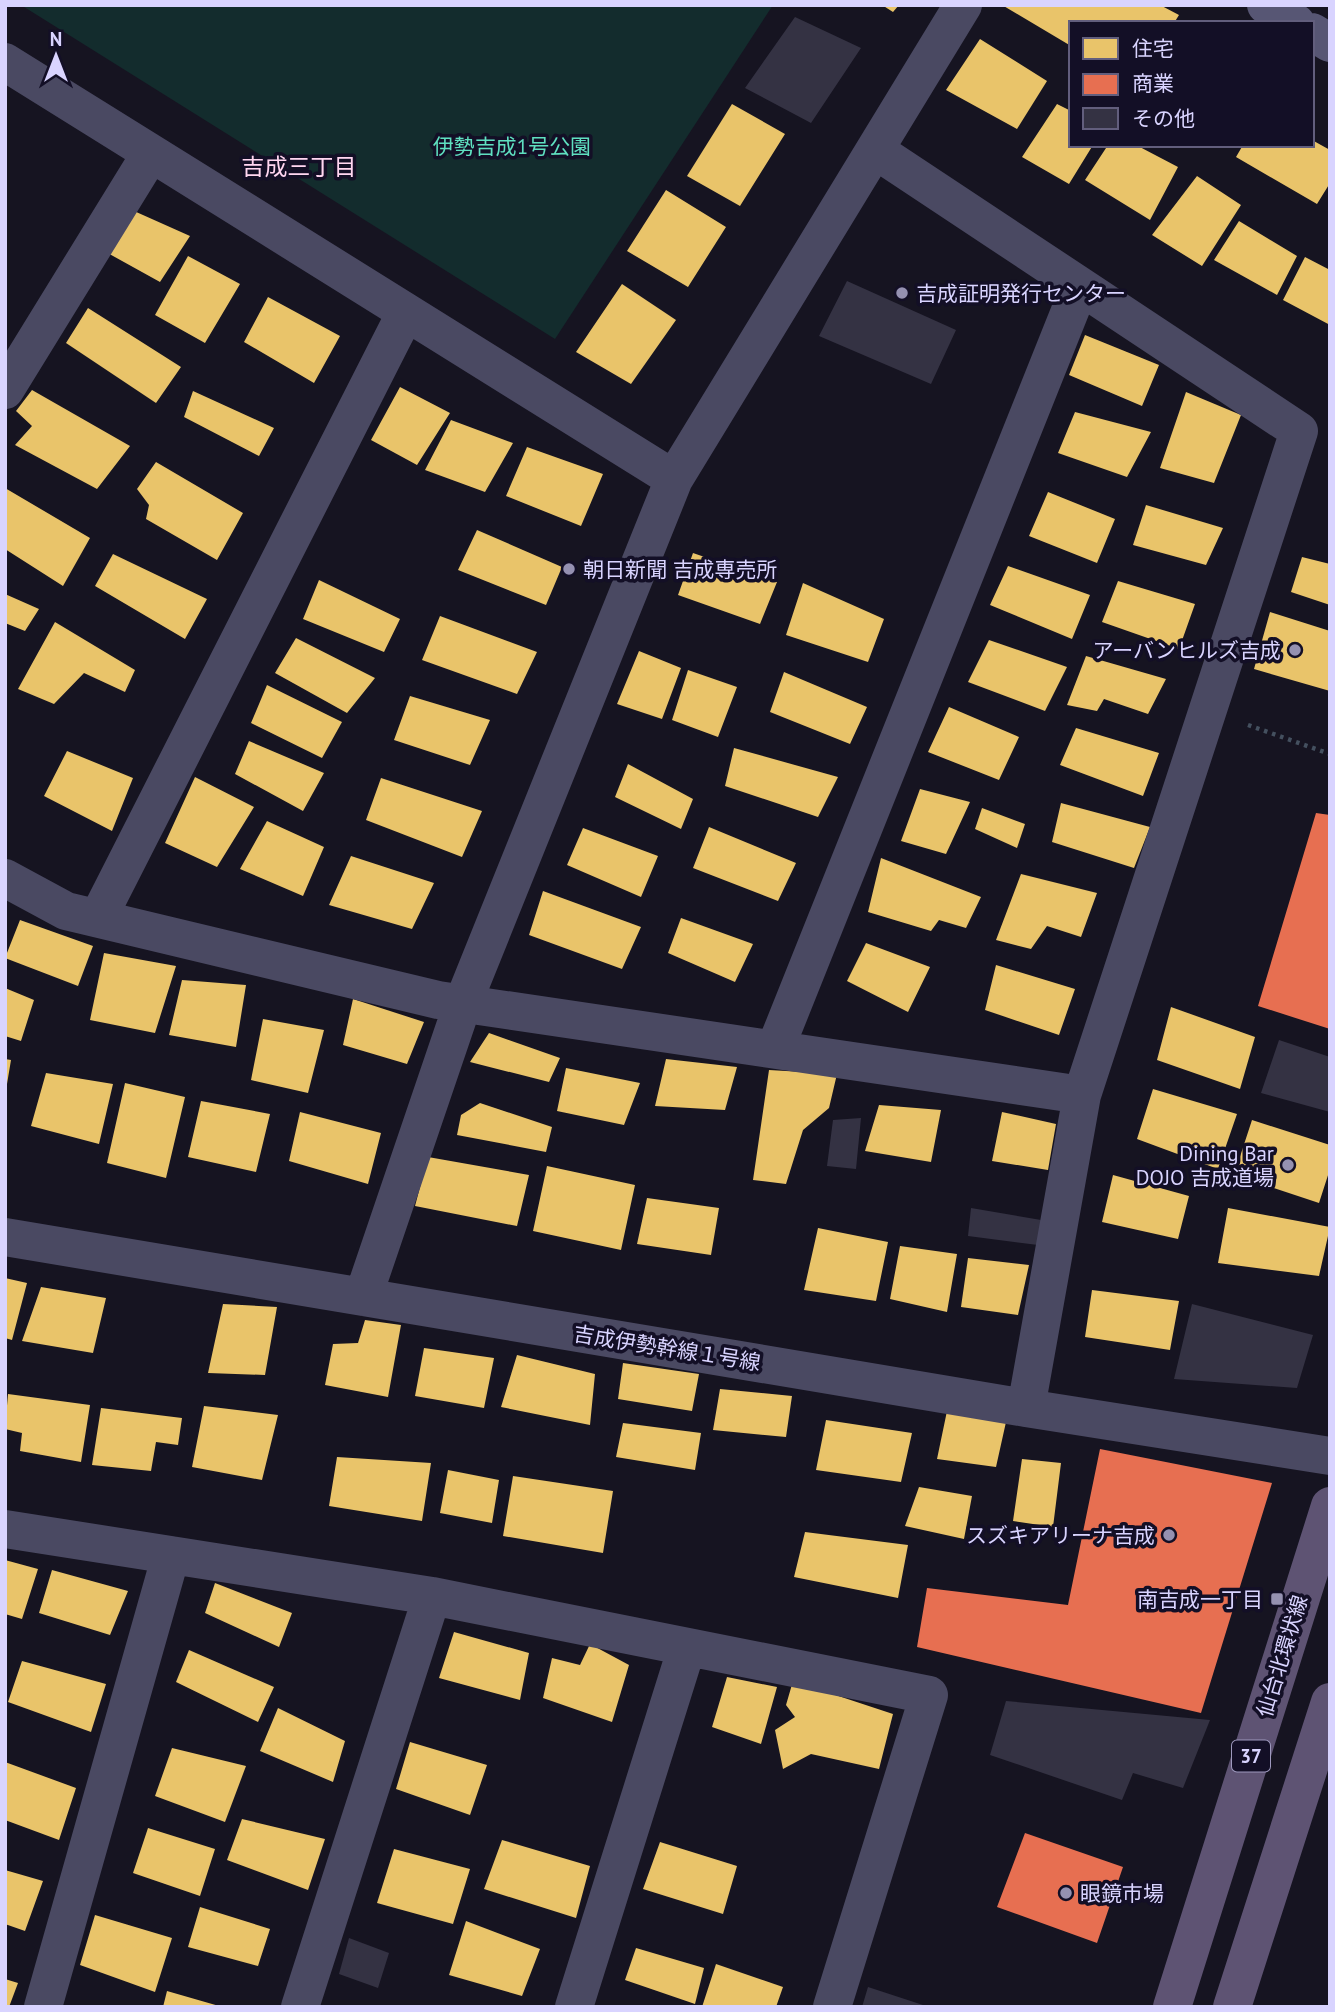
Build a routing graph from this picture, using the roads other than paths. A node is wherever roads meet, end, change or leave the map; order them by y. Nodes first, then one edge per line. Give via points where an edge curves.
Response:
1 (963, 5) edge
2 (1266, 5) edge
3 (1293, 21) edge
4 (1314, 34) edge
5 (1330, 43) edge
6 (5, 62) edge
7 (875, 150) junction
8 (151, 153) junction
9 (1080, 286) junction
10 (406, 312) junction
11 (5, 390) edge
12 (674, 479) junction
13 (5, 878) edge
14 (98, 918) junction
15 (463, 1003) junction
16 (775, 1049) junction
17 (1082, 1095) junction
18 (5, 1237) edge
19 (363, 1297) junction
20 (1026, 1408) junction
21 (1330, 1456) edge
22 (1330, 1506) edge
23 (5, 1529) edge
24 (171, 1555) junction
25 (432, 1596) junction
26 (687, 1647) junction
27 (1330, 1702) edge
28 (43, 2007) edge
29 (300, 2007) edge
30 (574, 2007) edge
31 (832, 2007) edge
32 (1172, 2007) edge
33 (1232, 2007) edge

1 - 7 street
2 - 3 street
4 - 5 street
6 - 8 street
7 - 9 street
7 - 12 street
8 - 10 street
8 - 11 street
9 - 16 street
9 - 17 street via 1299,431
10 - 12 street
10 - 14 street
12 - 15 street
13 - 14 street via 66,911
14 - 15 street
15 - 16 street
15 - 19 street
16 - 17 street
17 - 20 street
18 - 19 street, 吉成伊勢幹線１号線
19 - 20 street, 吉成伊勢幹線１号線
20 - 21 street, 吉成伊勢幹線１号線
22 - 32 main road, 仙台北環状線 / 37
23 - 24 street
24 - 25 street
24 - 28 street
25 - 26 street
25 - 29 street
26 - 30 street
26 - 31 street via 929,1695
27 - 33 main road

